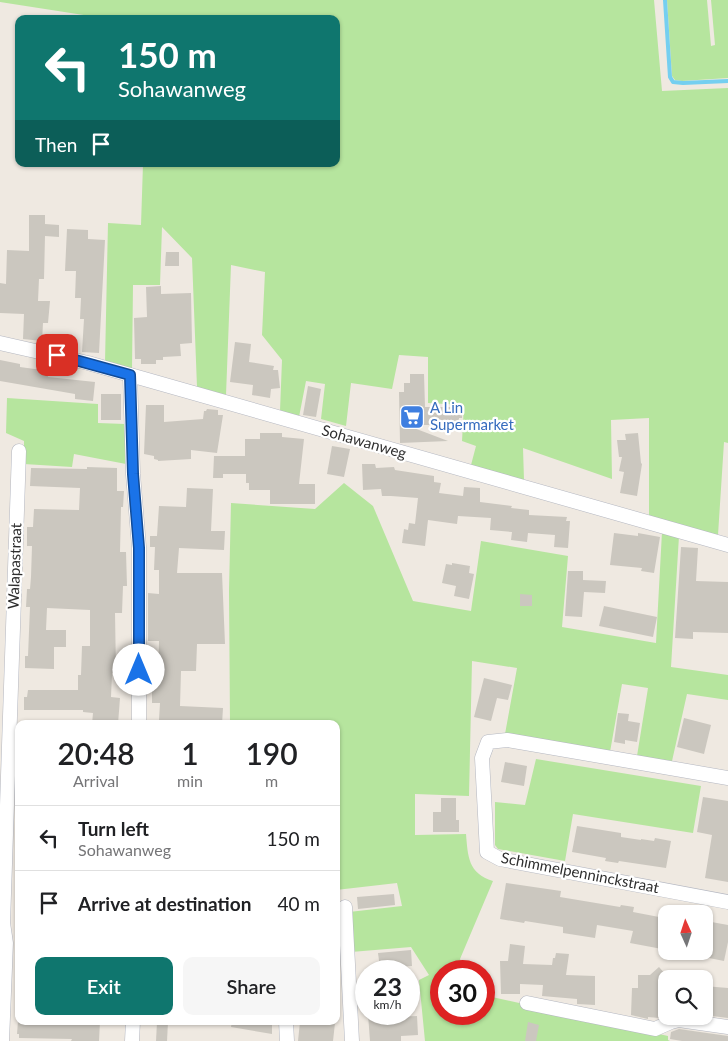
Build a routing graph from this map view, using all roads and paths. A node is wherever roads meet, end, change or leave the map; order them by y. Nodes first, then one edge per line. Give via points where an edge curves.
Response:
1 (0, 343) edge
2 (130, 375) junction
3 (19, 451) dead end
4 (728, 545) edge
5 (139, 720) edge
6 (728, 778) edge
7 (728, 902) edge
8 (345, 907) dead end
9 (526, 1003) dead end
10 (133, 1025) edge
11 (286, 1025) edge
12 (728, 1027) edge
13 (2, 1041) edge
14 (132, 1041) edge
15 (287, 1041) edge
16 (352, 1041) edge

1 - 2 street, Sohawanweg
2 - 4 street, Sohawanweg
2 - 5 street via 139,548
3 - 13 street, Walapastraat
6 - 7 street, Schimmelpenninckstraat via 507,740 488,742 482,758 487,852 500,860
8 - 16 street
9 - 12 street via 655,1029 679,1020
10 - 14 street
11 - 15 street

